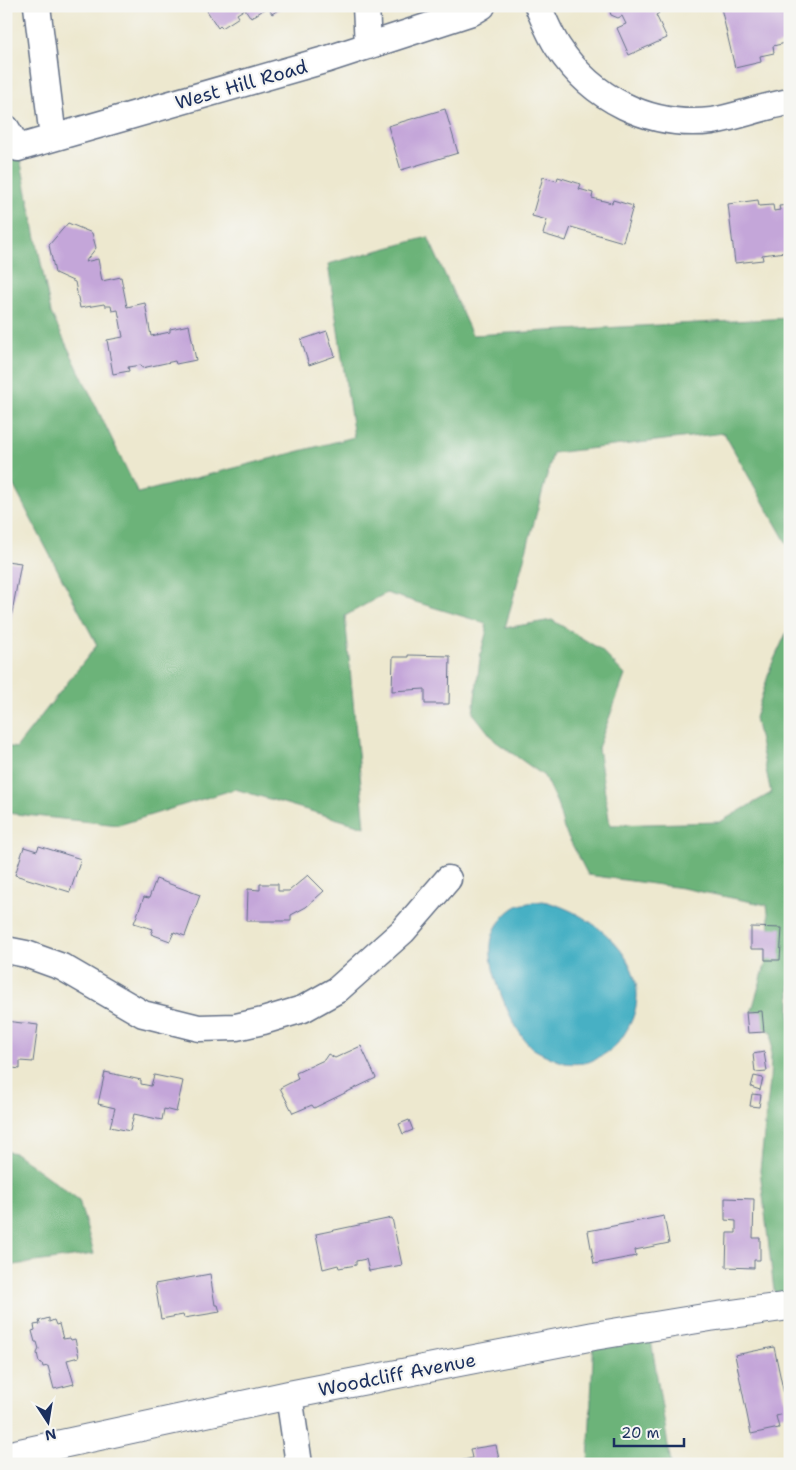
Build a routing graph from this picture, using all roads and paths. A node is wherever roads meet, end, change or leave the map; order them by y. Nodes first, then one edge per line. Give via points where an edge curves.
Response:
1 (37, 6) edge
2 (366, 6) edge
3 (482, 6) edge
4 (538, 6) edge
5 (368, 46) junction
6 (790, 102) edge
7 (6, 128) edge
8 (53, 138) junction
9 (448, 879) dead end
10 (6, 950) edge
11 (790, 1306) edge
12 (289, 1395) junction
13 (6, 1456) edge
14 (299, 1464) edge

1 - 8 street
2 - 5 street
3 - 5 street, West Hill Road
4 - 6 street via 557,46 577,72 601,94 630,110 680,122 712,120
5 - 8 street, West Hill Road
7 - 8 street, West Hill Road via 18,148
9 - 10 street via 403,931 336,990 303,1009 236,1026 199,1028 143,1014 62,967
11 - 12 main road, Woodcliff Avenue via 594,1336
12 - 13 main road, Woodcliff Avenue
12 - 14 street

